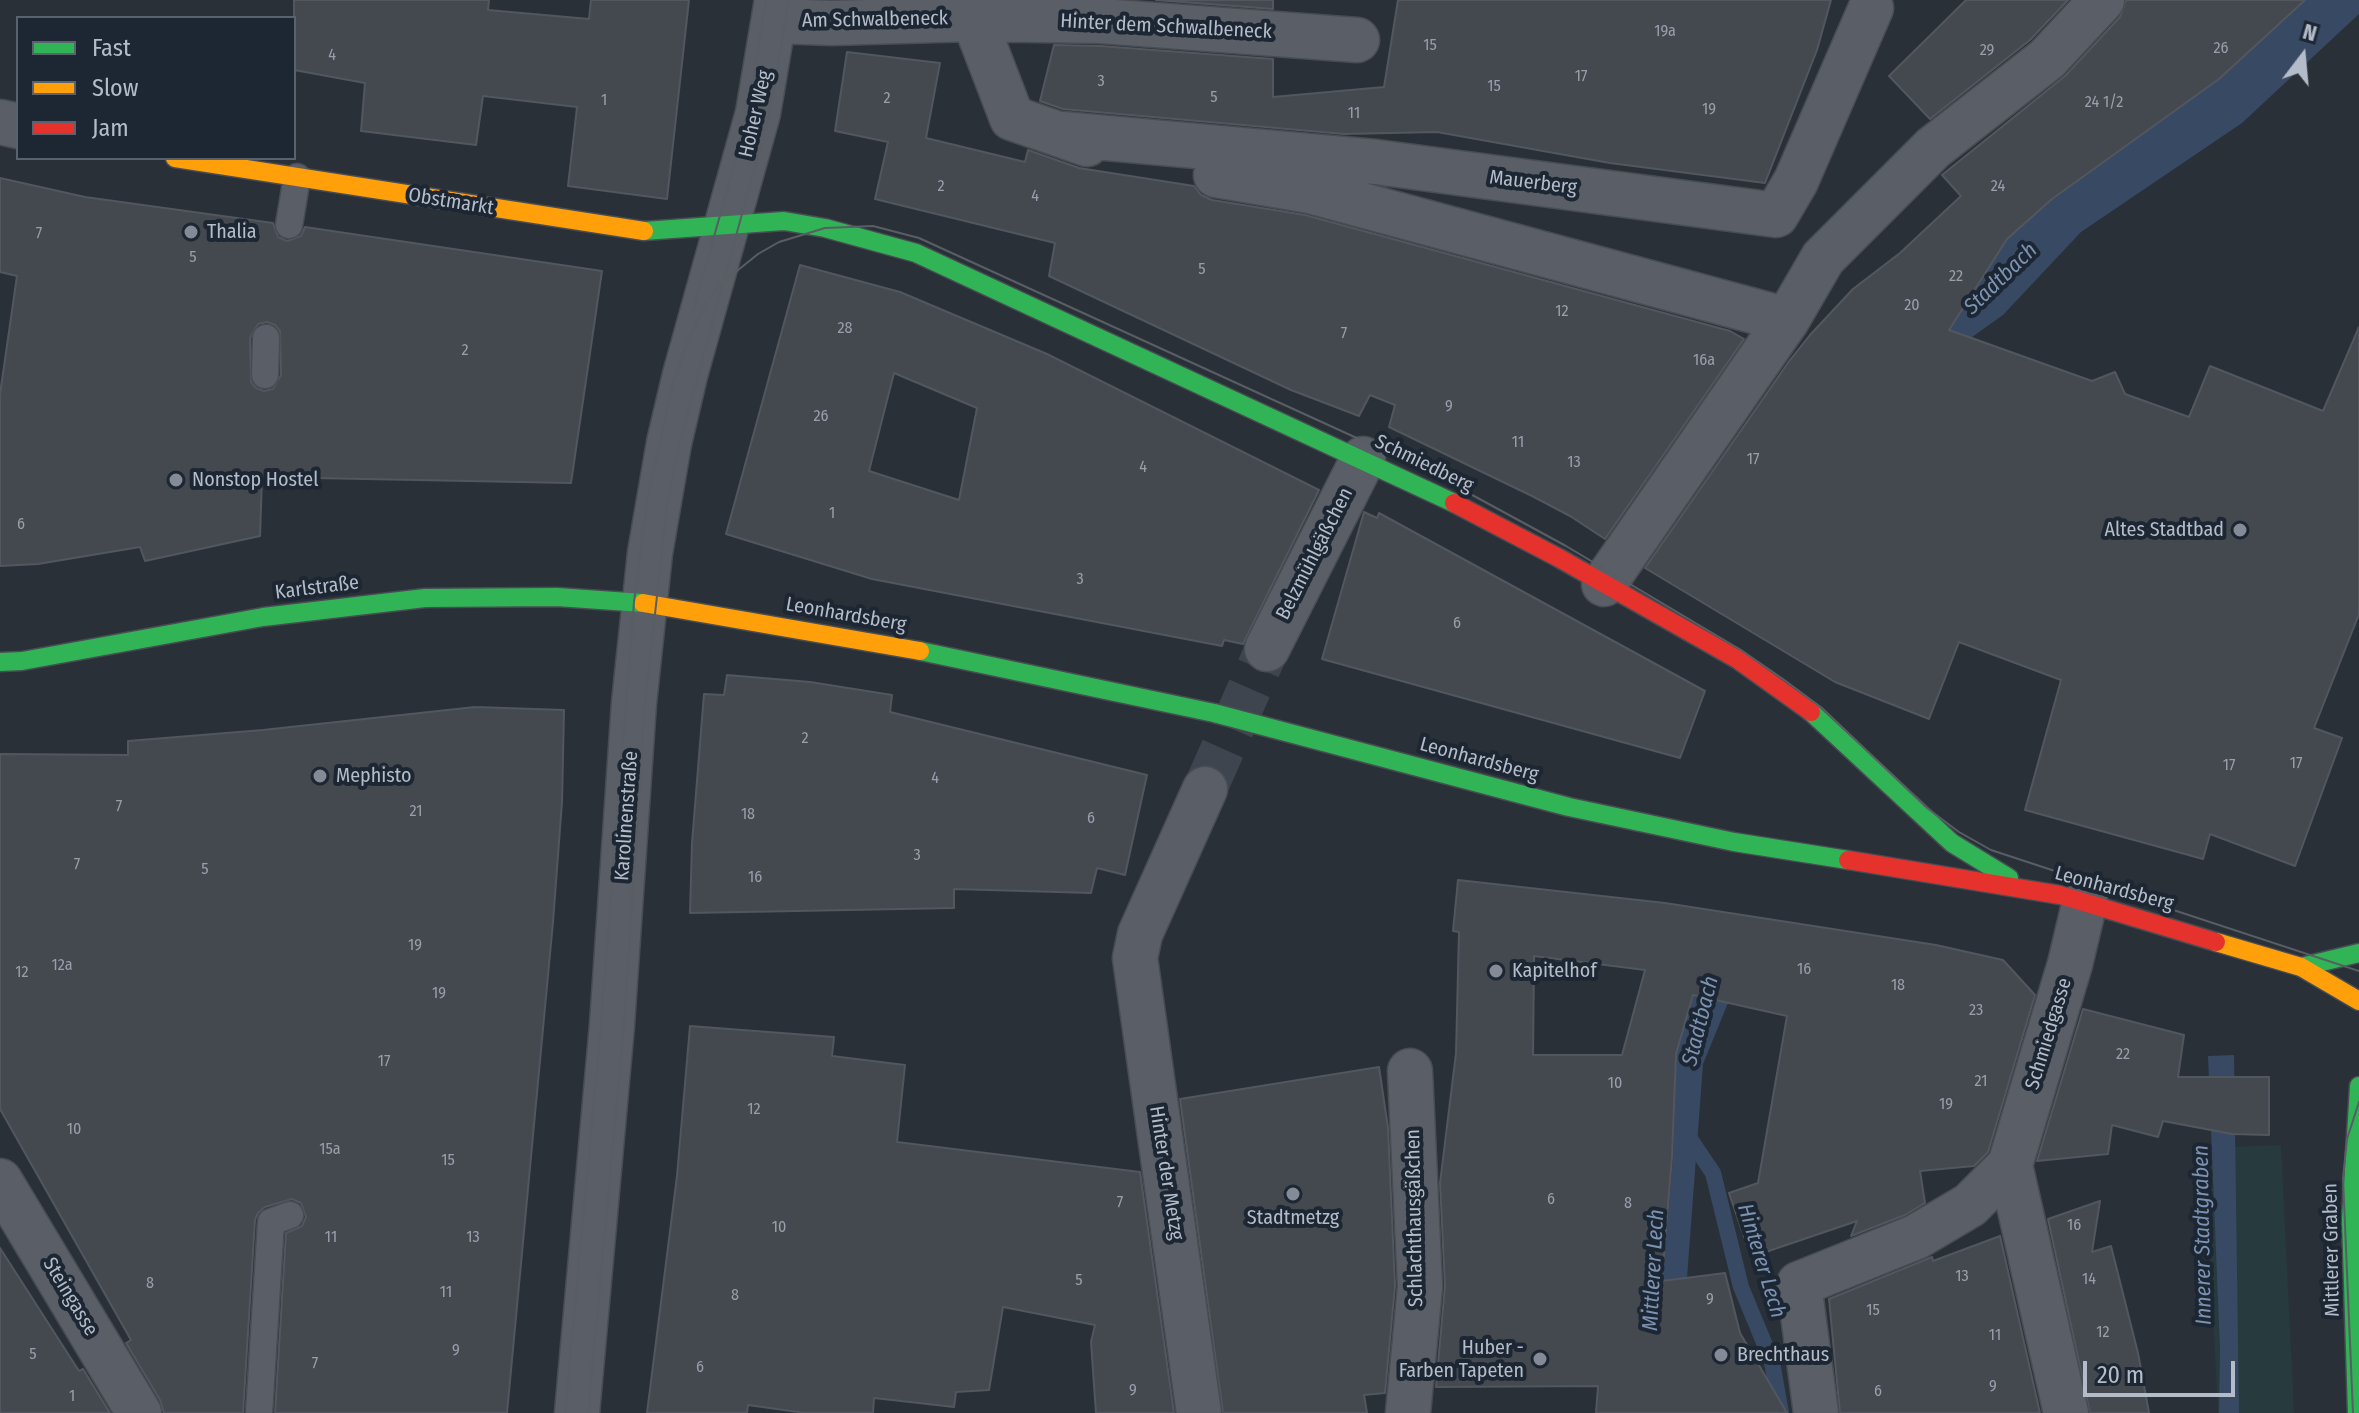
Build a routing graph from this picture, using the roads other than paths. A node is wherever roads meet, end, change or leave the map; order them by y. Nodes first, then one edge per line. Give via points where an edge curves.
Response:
1 (2102, 0) edge
2 (1871, 8) dead end
3 (776, 10) edge
4 (974, 19) junction
5 (1357, 40) dead end
6 (1062, 134) junction
7 (188, 160) edge
8 (297, 177) junction
9 (289, 225) dead end
10 (729, 227) junction
11 (1787, 320) junction
12 (266, 338) dead end
13 (265, 375) dead end
14 (1363, 459) junction
15 (1604, 584) junction
16 (644, 603) junction
17 (1267, 649) tunnel mouth
18 (0, 662) edge
19 (1205, 789) tunnel mouth
20 (2029, 890) junction
21 (2085, 901) junction
22 (2359, 953) edge
23 (2301, 967) junction
24 (2359, 984) edge
25 (2359, 1001) edge
26 (1410, 1071) dead end
27 (2359, 1086) edge
28 (2010, 1165) junction
29 (0, 1181) edge
30 (290, 1215) dead end
31 (139, 1413) edge
32 (259, 1413) edge
33 (577, 1413) edge
34 (1199, 1413) edge
35 (1408, 1413) edge
36 (1816, 1413) edge
37 (2066, 1413) edge
38 (2357, 1413) edge

1 - 11 street via 2047,59 1933,148 1823,258
2 - 6 street, Mauerberg via 1776,215 1376,162
3 - 4 street, Am Schwalbeneck via 832,23
3 - 10 street, Hoher Weg via 758,113
4 - 5 street, Hinter dem Schwalbeneck via 1101,21
4 - 6 street, Mauerberg via 1012,118
6 - 11 street, Mauerberg via 1131,162 1310,191
7 - 8 street, Obstmarkt
8 - 9 lane
8 - 10 street, Obstmarkt via 648,232
10 - 14 street, Schmiedberg via 784,221 916,253
10 - 16 street, Karolinenstraße via 669,443
11 - 15 street
12 - 13 lane
14 - 15 street, Schmiedberg
14 - 17 street, Belzmühlgäßchen
15 - 20 street, Schmiedberg via 1778,687 1855,750 1952,843
16 - 18 street, Karlstraße via 557,597 425,598 263,617
16 - 20 street, Leonhardsberg via 962,658 1214,713 1569,807 1719,839
16 - 33 street, Karolinenstraße
19 - 34 street, Hinter der Metzg via 1140,934 1135,958
20 - 21 street, Leonhardsberg
21 - 23 street, Leonhardsberg
21 - 28 street, Schmiedgasse
22 - 23 street
23 - 24 lane
23 - 25 street, Leonhardsberg
26 - 35 street, Schlachthausgäßchen via 1420,1287
27 - 38 street, Mittlerer Graben via 2351,1219
28 - 36 street, Schmiedgasse via 1970,1205 1916,1237 1799,1284
28 - 37 street, Schmiedgasse
29 - 31 street, Steingasse
30 - 32 lane via 271,1222

